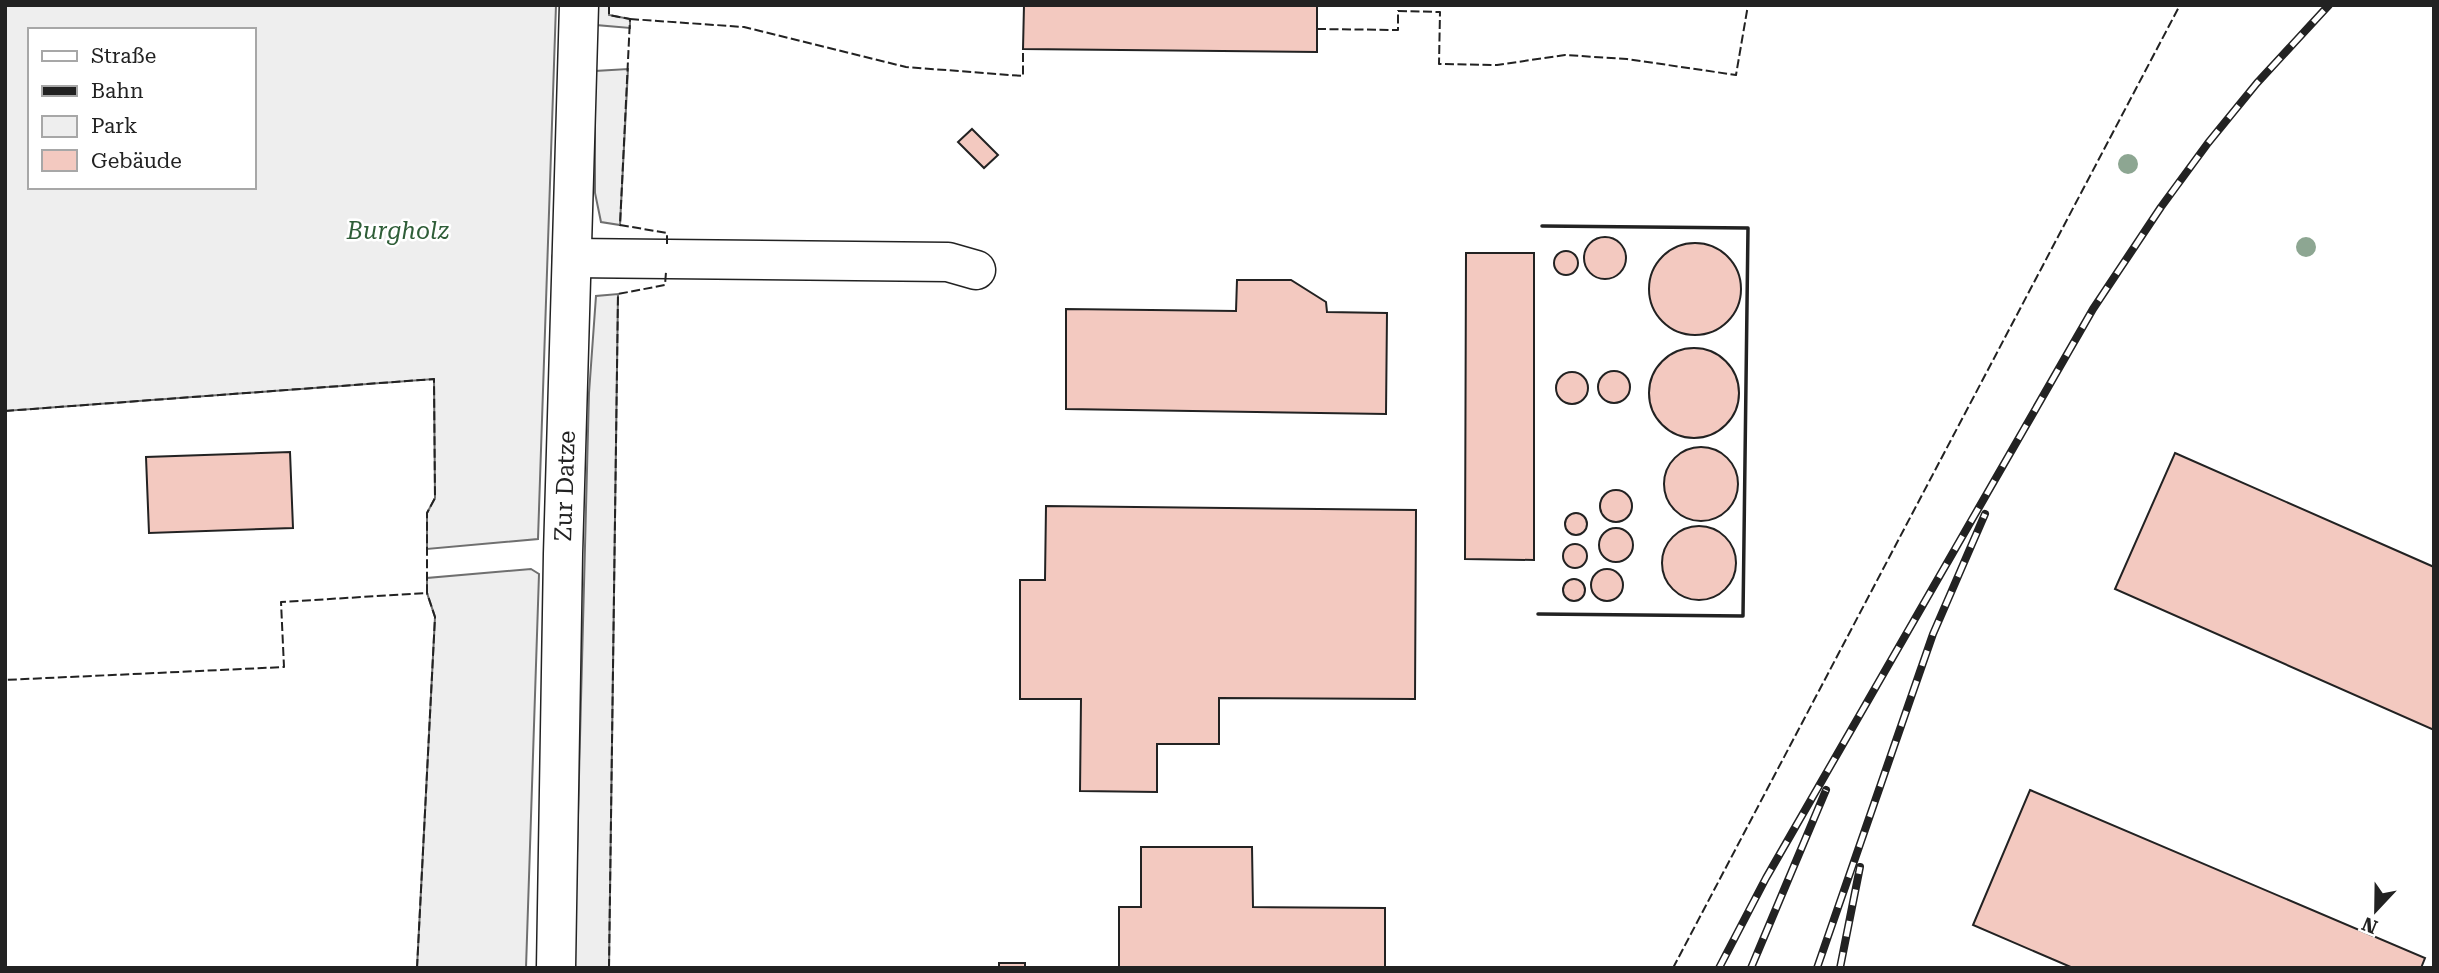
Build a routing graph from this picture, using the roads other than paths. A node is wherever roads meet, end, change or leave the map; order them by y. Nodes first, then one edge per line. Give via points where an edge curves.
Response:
1 (579, 5) edge
2 (572, 258) junction
3 (976, 270) dead end
4 (556, 968) edge

1 - 2 lane, Zur Datze
2 - 3 lane via 948,262
2 - 4 lane, Zur Datze

